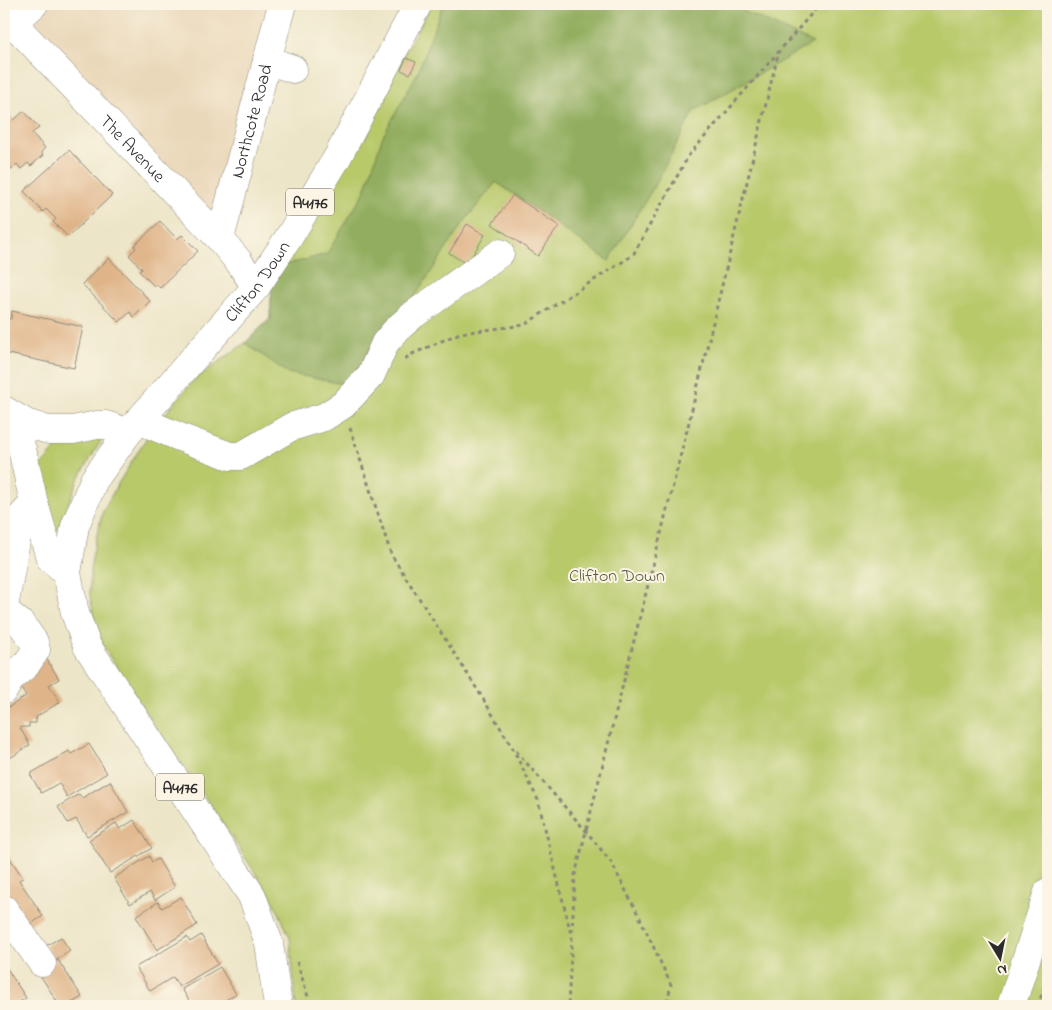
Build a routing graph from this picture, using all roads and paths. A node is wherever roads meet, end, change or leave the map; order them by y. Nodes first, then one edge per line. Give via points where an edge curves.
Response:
1 (34, 4) edge
2 (282, 4) edge
3 (418, 4) edge
4 (820, 4) edge
5 (8, 18) edge
6 (779, 52) junction
7 (267, 60) junction
8 (292, 69) dead end
9 (220, 238) junction
10 (500, 253) dead end
11 (256, 287) junction
12 (402, 361) dead end
13 (343, 405) junction
14 (4, 410) edge
15 (4, 417) edge
16 (133, 427) junction
17 (34, 503) junction
18 (67, 573) junction
19 (4, 609) edge
20 (4, 690) edge
21 (512, 747) junction
22 (586, 831) junction
23 (1048, 892) edge
24 (4, 908) edge
25 (572, 938) junction
26 (42, 963) dead end
27 (273, 1004) edge
28 (568, 1006) edge
29 (666, 1006) edge
30 (1012, 1006) edge

1 - 5 main road
2 - 7 main road, Northcote Road
3 - 11 main road, Clifton Down / A4176 via 337,158
4 - 6 path
5 - 9 main road, The Avenue
6 - 12 path via 688,155 632,255 524,325 460,333
6 - 22 path
7 - 8 main road
7 - 9 main road, Northcote Road
9 - 11 main road, The Avenue
10 - 13 main road via 397,329 385,343 371,375
11 - 16 main road, Clifton Down / A4176
13 - 16 main road via 324,417 291,428 241,456 230,456 182,438
13 - 21 path via 390,554
14 - 16 main road via 26,423 48,430 73,430 97,425 118,429
15 - 17 main road via 15,429 22,449
16 - 18 main road, A4176 via 94,480 75,526
17 - 18 main road via 50,558
17 - 19 main road via 20,518
18 - 27 main road, A4176 via 87,646 252,896 269,943
19 - 20 main road via 22,625 36,650
21 - 22 path
21 - 25 path via 538,800
22 - 25 path via 575,875
22 - 29 path via 611,862 671,984
23 - 30 main road
24 - 26 main road
25 - 28 path

